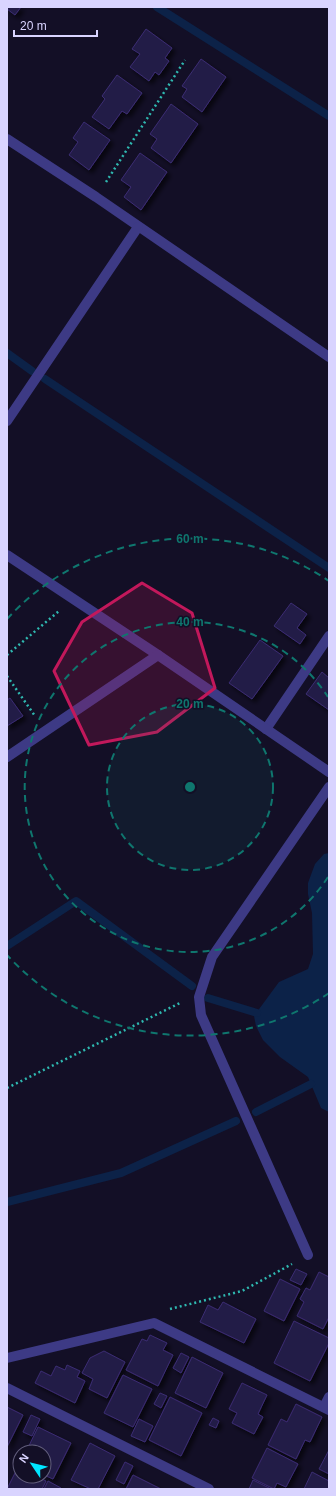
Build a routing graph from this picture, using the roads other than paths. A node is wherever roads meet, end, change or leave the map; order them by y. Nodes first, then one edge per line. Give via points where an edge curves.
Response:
1 (7, 139) edge
2 (138, 227) junction
3 (329, 357) edge
4 (7, 421) edge
5 (7, 555) edge
6 (329, 636) edge
7 (158, 655) junction
8 (266, 729) junction
9 (7, 757) edge
10 (329, 772) edge
11 (329, 787) edge
12 (308, 1255) road end
13 (7, 1358) edge
14 (7, 1388) edge
15 (329, 1396) edge
16 (326, 1408) edge
17 (209, 1489) edge

1 - 2 street
2 - 3 street
2 - 4 street
5 - 7 street
6 - 8 street
7 - 8 street
7 - 9 street
8 - 10 street
11 - 12 street via 212,957 199,997 201,1015
13 - 16 street via 154,1323
14 - 17 street
15 - 16 street

